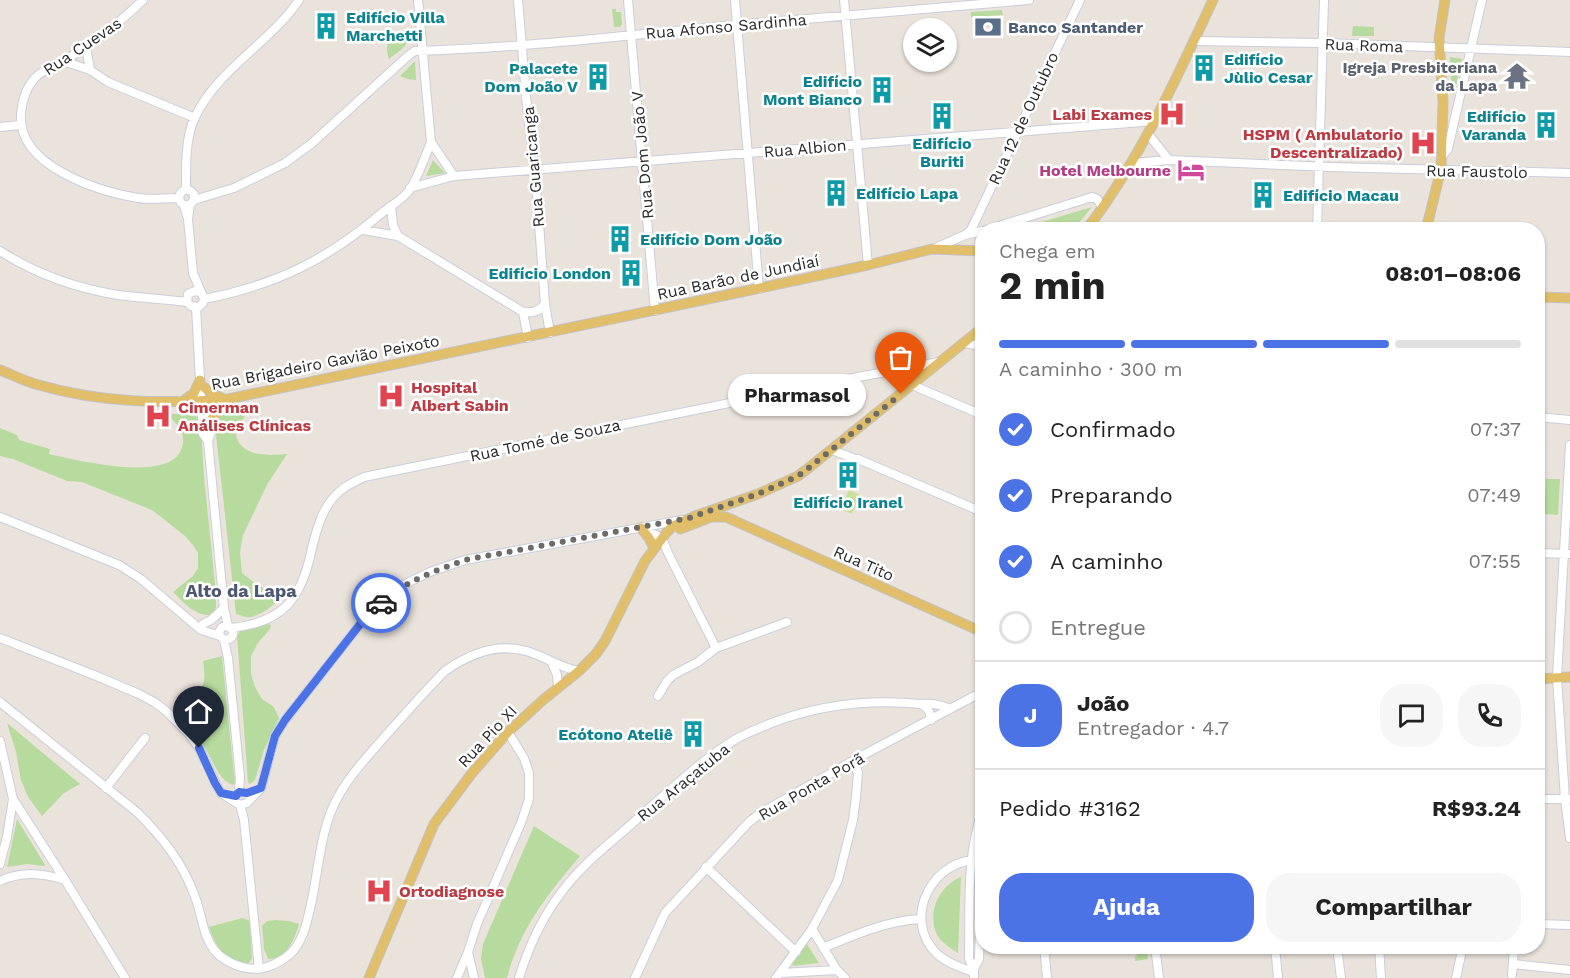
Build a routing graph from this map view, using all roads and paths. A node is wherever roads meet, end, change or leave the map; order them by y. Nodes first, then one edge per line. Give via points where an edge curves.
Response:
1 (143, 0) edge
2 (299, 0) edge
3 (418, 0) edge
4 (518, 0) edge
5 (628, 0) edge
6 (735, 0) edge
7 (844, 0) edge
8 (1029, 0) edge
9 (1080, 0) edge
10 (1213, 0) edge
11 (1324, 0) edge
12 (1445, 0) edge
13 (1482, 0) edge
14 (845, 15) junction
15 (738, 25) junction
16 (631, 35) junction
17 (1194, 41) junction
18 (1323, 44) junction
19 (522, 45) junction
20 (86, 47) junction
21 (1440, 47) junction
22 (1471, 48) junction
23 (422, 51) junction
24 (1570, 52) edge
25 (63, 62) junction
26 (90, 70) junction
27 (195, 118) junction
28 (1155, 122) junction
29 (20, 125) junction
30 (0, 127) edge
31 (1017, 131) junction
32 (1148, 134) junction
33 (431, 142) junction
34 (857, 144) junction
35 (748, 153) junction
36 (1441, 157) junction
37 (1168, 160) junction
38 (642, 161) junction
39 (1132, 163) junction
40 (1319, 167) junction
41 (1441, 169) junction
42 (535, 170) junction
43 (1570, 173) edge
44 (454, 176) junction
45 (410, 188) junction
46 (188, 199) junction
47 (391, 206) junction
48 (1102, 207) junction
49 (1011, 222) edge
50 (1092, 222) edge
51 (1317, 222) edge
52 (1428, 222) edge
53 (363, 230) junction
54 (975, 232) edge
55 (965, 235) junction
56 (398, 236) junction
57 (932, 249) junction
58 (0, 251) edge
59 (975, 251) edge
60 (868, 265) junction
61 (193, 273) junction
62 (759, 289) junction
63 (202, 295) junction
64 (189, 296) junction
65 (1545, 297) edge
66 (1570, 298) edge
67 (545, 304) junction
68 (196, 307) junction
69 (656, 311) junction
70 (523, 312) junction
71 (550, 333) junction
72 (975, 334) edge
73 (528, 338) junction
74 (964, 343) junction
75 (975, 345) edge
76 (941, 362) junction
77 (0, 370) edge
78 (200, 382) junction
79 (912, 385) junction
80 (226, 399) junction
81 (204, 401) junction
82 (182, 402) junction
83 (975, 412) edge
84 (1545, 418) edge
85 (1570, 420) edge
86 (210, 422) junction
87 (208, 441) junction
88 (1570, 445) edge
89 (835, 448) junction
90 (732, 503) junction
91 (975, 509) edge
92 (0, 517) edge
93 (689, 518) junction
94 (734, 520) junction
95 (641, 528) junction
96 (662, 538) junction
97 (654, 548) junction
98 (1545, 553) edge
99 (1567, 554) edge
100 (224, 608) junction
101 (787, 622) dead end
102 (200, 625) junction
103 (975, 629) edge
104 (225, 632) junction
105 (0, 638) edge
106 (716, 648) junction
107 (552, 663) junction
108 (579, 671) junction
109 (1557, 677) junction
110 (1570, 677) edge
111 (1545, 678) edge
112 (558, 687) junction
113 (658, 696) dead end
114 (975, 696) edge
115 (0, 702) edge
116 (921, 704) junction
117 (950, 709) junction
118 (11, 711) junction
119 (0, 714) edge
120 (931, 720) junction
121 (508, 732) junction
122 (146, 738) dead end
123 (0, 741) edge
124 (854, 760) junction
125 (106, 788) junction
126 (242, 798) junction
127 (13, 799) junction
128 (1545, 799) edge
129 (1568, 799) edge
130 (1570, 838) edge
131 (975, 847) edge
132 (972, 859) junction
133 (975, 859) edge
134 (0, 864) edge
135 (706, 867) junction
136 (65, 880) junction
137 (0, 881) edge
138 (920, 919) junction
139 (1545, 924) edge
140 (1570, 926) edge
141 (812, 929) junction
142 (823, 948) junction
143 (468, 952) junction
144 (796, 952) junction
145 (979, 954) edge
146 (1045, 954) edge
147 (1156, 954) edge
148 (1276, 954) edge
149 (1338, 954) edge
150 (1380, 954) edge
151 (1461, 954) edge
152 (1514, 954) edge
153 (1513, 964) junction
154 (259, 969) junction
155 (837, 970) junction
156 (1570, 970) edge
157 (974, 973) edge
158 (778, 975) edge
159 (1512, 975) dead end
160 (125, 978) edge
161 (369, 978) edge
162 (457, 978) edge
163 (474, 978) edge
164 (519, 978) edge
165 (635, 978) edge
166 (845, 978) edge
167 (1047, 978) edge
168 (1159, 978) edge
169 (1278, 978) edge
170 (1341, 978) edge
171 (1382, 978) edge
172 (1456, 978) edge

1 - 20 street, Rua Cuevas
2 - 27 street via 280,25 209,93
3 - 23 street
4 - 19 street, Rua Guaricanga
5 - 16 street, Rua Dom João V
6 - 15 street
7 - 14 street
8 - 14 street, Rua Afonso Sardinha
9 - 31 street, Rua 12 de Outubro
10 - 17 main road
11 - 18 street
12 - 21 main road
13 - 22 street
14 - 15 street, Rua Afonso Sardinha
14 - 34 street
15 - 16 street, Rua Afonso Sardinha
15 - 35 street
16 - 19 street, Rua Afonso Sardinha
16 - 38 street, Rua Dom João V
17 - 18 street, Rua Roma
17 - 28 main road
18 - 21 street, Rua Roma
18 - 40 street
19 - 23 street, Rua Afonso Sardinha
19 - 42 street, Rua Guaricanga
20 - 25 street, Rua Cuevas
20 - 26 street
21 - 22 street, Rua Roma
21 - 36 main road
22 - 24 street, Rua Roma
22 - 36 street via 1448,149
23 - 33 street
23 - 46 street via 409,54 285,163 209,196
25 - 26 street
25 - 29 street, Rua Cuevas via 37,77 27,89
26 - 27 street via 108,82
27 - 46 street via 189,139
28 - 31 street, Rua Albion
28 - 32 main road
29 - 30 street
29 - 46 street via 36,153 70,177 139,198
31 - 34 street, Rua Albion
31 - 55 street, Rua 12 de Outubro
32 - 37 street
32 - 39 main road
33 - 44 street
33 - 45 street
34 - 35 street, Rua Albion
34 - 60 street
35 - 38 street, Rua Albion
35 - 62 street
36 - 41 main road
37 - 39 street, Rua Faustolo
37 - 40 street, Rua Faustolo
38 - 42 street, Rua Albion
38 - 69 street, Rua Dom João V
39 - 48 main road
40 - 41 street, Rua Faustolo
40 - 51 street
41 - 43 street, Rua Faustolo
41 - 52 main road
42 - 44 street, Rua Albion
42 - 67 street, Rua Guaricanga
44 - 45 street, Rua Albion
45 - 47 street
46 - 61 street
47 - 53 street
47 - 56 street
48 - 49 street via 1092,197
48 - 50 main road
53 - 56 street
53 - 63 street via 285,276 261,285
54 - 55 street
55 - 57 street
56 - 70 street
57 - 59 main road, Rua Barão de Jundiaí
57 - 60 main road, Rua Barão de Jundiaí
58 - 64 street via 70,285 117,295 172,300
60 - 62 main road, Rua Barão de Jundiaí
61 - 63 street
61 - 64 street
62 - 69 main road, Rua Barão de Jundiaí
63 - 64 street via 195,291
63 - 68 street via 201,305
64 - 68 street via 191,306
65 - 66 main road
67 - 70 street via 535,312
67 - 71 street, Rua Guaricanga
68 - 78 street
69 - 71 main road, Rua Barão de Jundiaí
70 - 73 street
71 - 73 main road, Rua Brigadeiro Gavião Peixoto
72 - 74 main road, Rua Pio XI
73 - 80 main road, Rua Brigadeiro Gavião Peixoto
74 - 75 street
74 - 76 main road, Rua Pio XI
76 - 79 main road, Rua Pio XI
76 - 104 street, Rua Tomé de Souza via 364,477 340,491 324,512 294,598 279,613
77 - 82 main road, Rua Brigadeiro Gavião Peixoto via 38,385 86,395
78 - 80 main road
78 - 81 street
78 - 82 main road
79 - 83 street
79 - 89 main road, Rua Pio XI
80 - 81 main road, Rua Brigadeiro Gavião Peixoto
80 - 86 main road
81 - 82 main road, Rua Brigadeiro Gavião Peixoto
81 - 86 street
81 - 87 street via 203,434
84 - 85 street
86 - 87 street
87 - 100 street
88 - 99 street
89 - 90 main road, Rua Pio XI via 798,476
89 - 91 street
90 - 93 main road, Rua Pio XI
90 - 94 main road
92 - 102 street via 119,565
93 - 95 street
93 - 96 main road, Rua Pio XI via 673,526
94 - 96 main road, Rua Pio XI via 711,517
94 - 103 main road, Rua Tito
95 - 96 street
95 - 97 main road
95 - 126 street via 465,560 430,572 391,593 361,623 285,720 275,736 261,788
96 - 97 main road, Rua Pio XI
96 - 106 street
97 - 108 main road, Rua Pio XI via 601,647
98 - 99 street
99 - 109 street
100 - 102 street
100 - 104 street
101 - 106 street
102 - 104 street via 201,630
104 - 126 street via 231,648 228,658
105 - 126 street via 154,702 189,734 221,793
106 - 113 street via 673,675
107 - 108 street
107 - 112 street
107 - 154 street via 526,651 481,651 458,662 431,684 339,794 325,830 307,924 288,956
108 - 112 main road, Rua Pio XI
109 - 110 main road
109 - 111 main road
109 - 129 street
112 - 121 main road, Rua Pio XI
114 - 117 street, Rua Ponta Porã
115 - 118 street
116 - 117 street, Rua Araçatuba
116 - 120 street via 928,708
116 - 164 street, Rua Araçatuba via 875,702 818,708 738,738 663,796 566,885 535,936
117 - 120 street, Rua Ponta Porã
118 - 119 street
118 - 125 street
120 - 124 street, Rua Ponta Porã
121 - 143 street via 529,772 529,799
121 - 161 main road, Rua Pio XI via 434,824
122 - 125 street
123 - 127 street
124 - 135 street, Rua Ponta Porã via 749,822
124 - 141 street via 858,773 853,820 838,880
125 - 154 street via 158,833 176,857 215,951 241,967
126 - 154 street
127 - 134 street
127 - 136 street
128 - 129 street
129 - 130 street
131 - 132 street
132 - 133 street
132 - 138 street via 937,877 923,901
132 - 157 street via 969,959
135 - 144 street
135 - 165 street, Rua Ponta Porã via 665,913
136 - 137 street via 30,873
136 - 160 street
138 - 142 street via 896,922
138 - 157 street via 936,953
139 - 140 street
141 - 142 street
141 - 144 street
142 - 155 street
143 - 162 street
143 - 163 street
144 - 158 street
145 - 157 street
146 - 167 street
147 - 168 street
148 - 169 street
149 - 170 street
150 - 171 street
151 - 172 street
152 - 153 street
153 - 156 street
153 - 159 street
155 - 158 street
155 - 166 street

